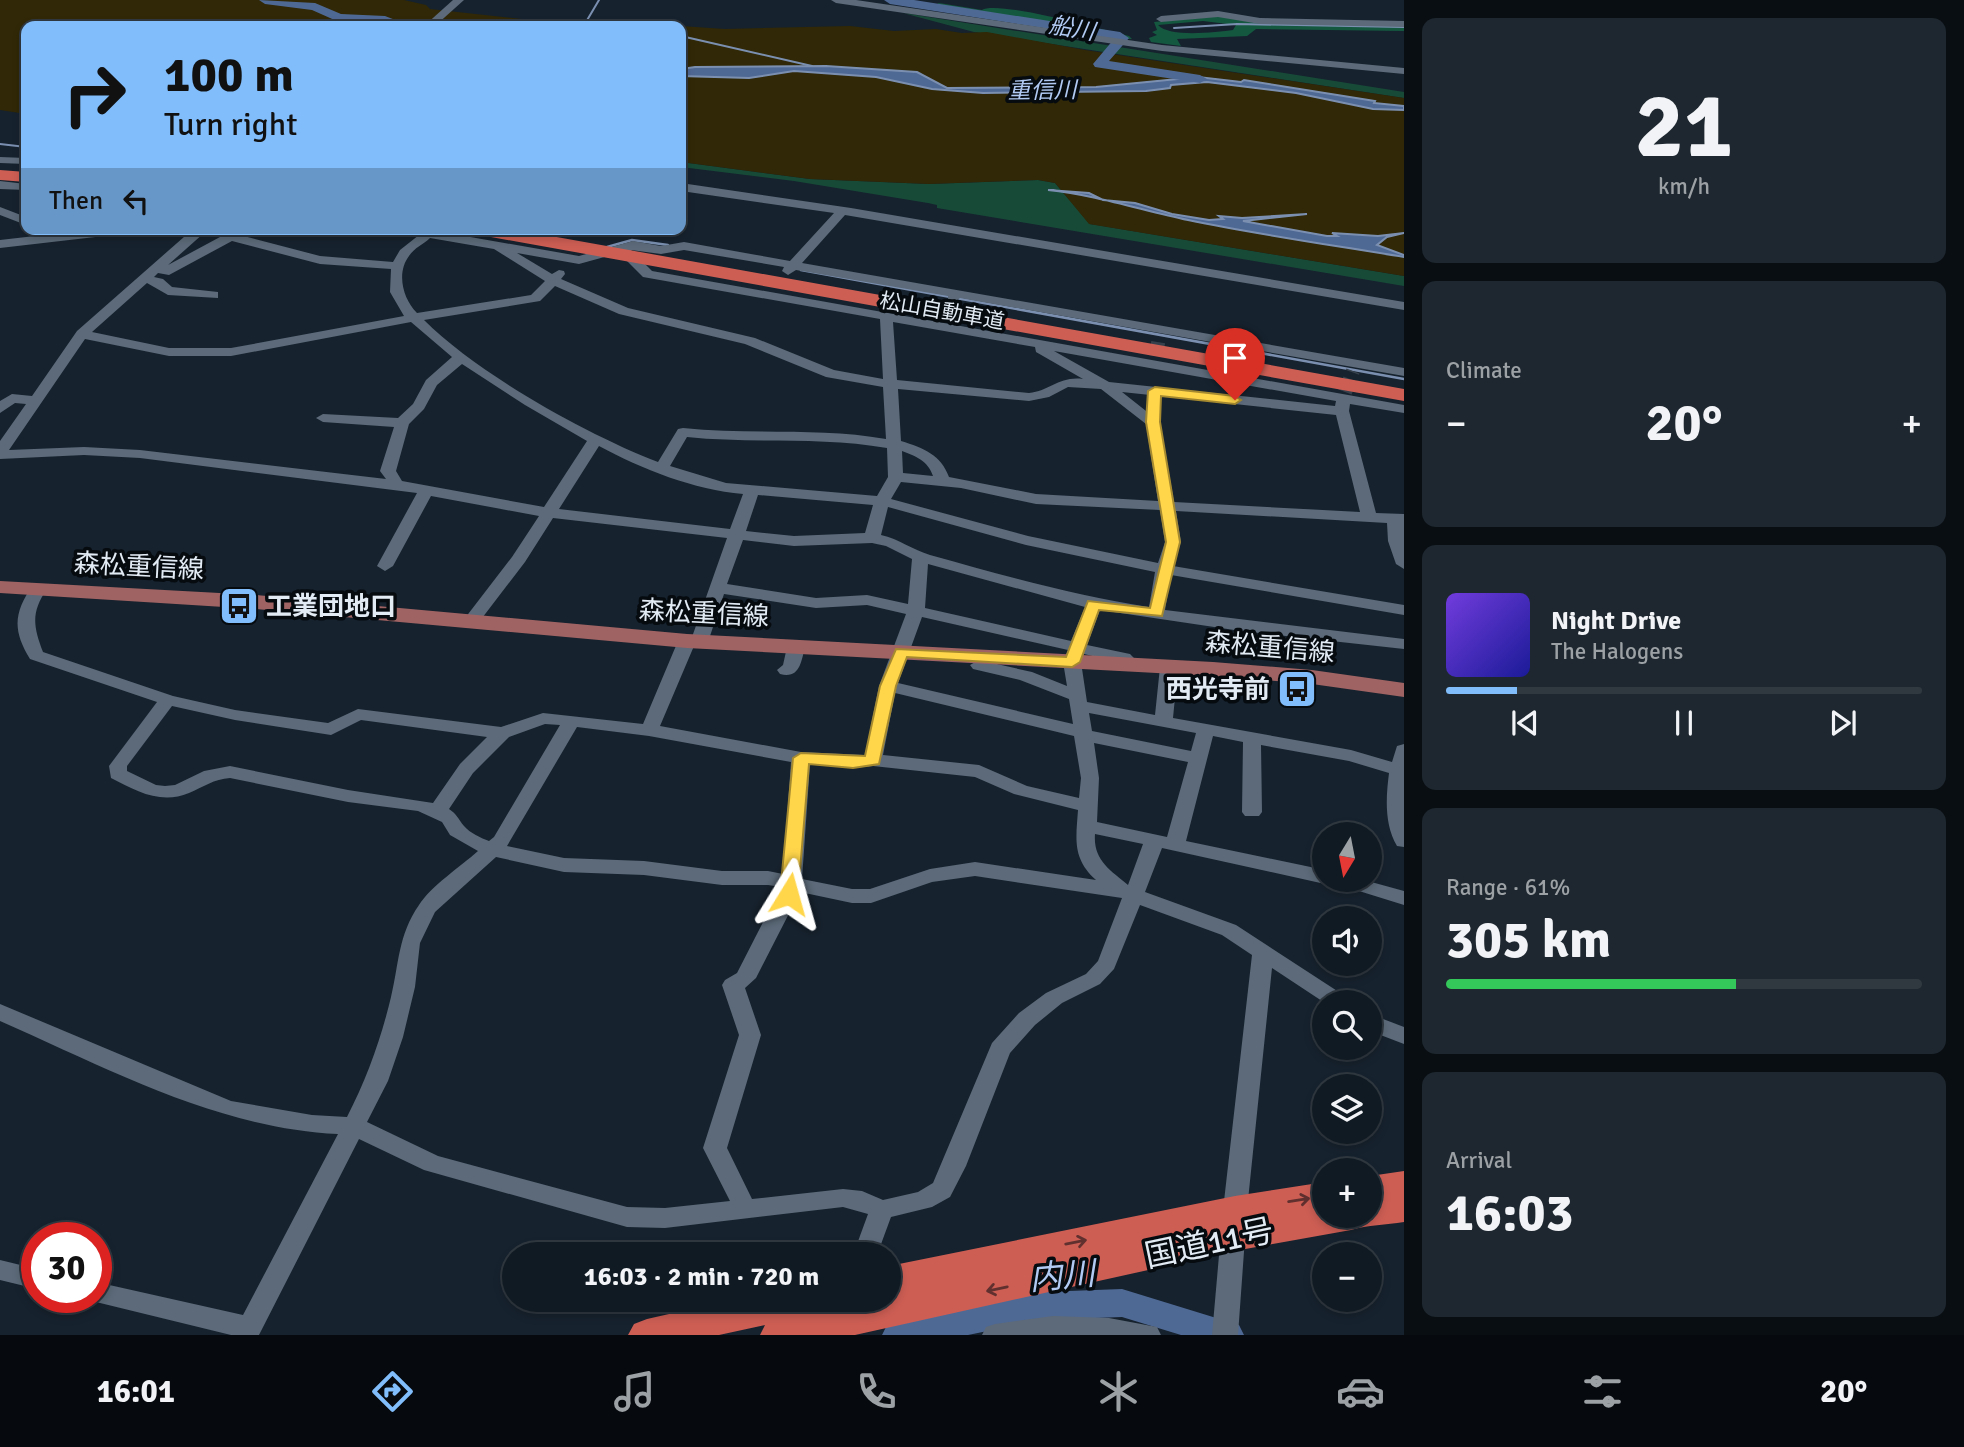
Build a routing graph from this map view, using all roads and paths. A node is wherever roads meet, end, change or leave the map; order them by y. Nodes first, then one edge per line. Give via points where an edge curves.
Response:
1 (459, 0) edge
2 (836, 0) edge
3 (1161, 19) dead end
4 (435, 21) edge
5 (1404, 24) edge
6 (1404, 70) edge
7 (0, 160) edge
8 (21, 161) edge
9 (0, 169) edge
10 (21, 171) edge
11 (0, 175) edge
12 (21, 177) edge
13 (0, 185) edge
14 (21, 187) edge
15 (686, 188) edge
16 (0, 211) edge
17 (842, 211) junction
18 (21, 219) edge
19 (67, 235) edge
20 (87, 235) edge
21 (195, 235) edge
22 (222, 235) edge
23 (233, 235) edge
24 (426, 235) joint
25 (511, 235) edge
26 (539, 235) edge
27 (73, 237) junction
28 (229, 237) junction
29 (0, 244) edge
30 (499, 247) junction
31 (620, 248) junction
32 (588, 250) junction
33 (669, 259) junction
34 (397, 266) junction
35 (791, 268) junction
36 (150, 279) junction
37 (552, 280) junction
38 (136, 286) junction
39 (214, 295) dead end
40 (1404, 306) edge
41 (886, 316) junction
42 (415, 318) junction
43 (82, 334) junction
44 (1029, 342) junction
45 (461, 357) junction
46 (1156, 361) junction
47 (1404, 372) edge
48 (890, 384) junction
49 (1106, 386) junction
50 (1404, 387) edge
51 (1155, 391) junction
52 (1404, 395) edge
53 (34, 400) junction
54 (1344, 400) junction
55 (0, 409) edge
56 (1404, 409) edge
57 (323, 418) dead end
58 (1153, 422) junction
59 (402, 423) junction
60 (596, 439) junction
61 (894, 445) junction
62 (0, 453) edge
63 (662, 467) junction
64 (896, 477) junction
65 (943, 481) junction
66 (397, 485) junction
67 (427, 489) junction
68 (752, 490) junction
69 (882, 501) junction
70 (1166, 507) junction
71 (549, 513) junction
72 (1369, 516) junction
73 (1399, 518) edge
74 (738, 535) junction
75 (872, 538) junction
76 (920, 557) junction
77 (1404, 564) edge
78 (385, 566) dead end
79 (1164, 569) junction
80 (0, 587) edge
81 (719, 588) junction
82 (39, 589) junction
83 (1094, 604) junction
84 (1404, 610) edge
85 (916, 611) junction
86 (1156, 613) junction
87 (470, 622) junction
88 (693, 642) junction
89 (1404, 644) edge
90 (796, 647) junction
91 (902, 652) junction
92 (1074, 655) junction
93 (1169, 667) junction
94 (978, 668) junction
95 (786, 670) dead end
96 (888, 686) junction
97 (1404, 690) edge
98 (168, 699) junction
99 (1078, 701) junction
100 (571, 722) junction
101 (1163, 722) junction
102 (649, 730) junction
103 (1206, 730) junction
104 (503, 733) junction
105 (1083, 733) junction
106 (1252, 738) junction
107 (1404, 750) edge
108 (801, 758) junction
109 (1199, 758) junction
110 (873, 760) junction
111 (1401, 771) edge
112 (438, 811) junction
113 (1252, 812) dead end
114 (1088, 817) junction
115 (1404, 841) edge
116 (1165, 843) junction
117 (494, 850) junction
118 (1312, 874) edge
119 (792, 883) junction
120 (1382, 892) edge
121 (1129, 893) junction
122 (1404, 898) edge
123 (1263, 954) junction
124 (1320, 990) edge
125 (0, 1012) edge
126 (1382, 1027) edge
127 (1404, 1036) edge
128 (354, 1126) junction
129 (1404, 1185) edge
130 (1382, 1188) edge
131 (1312, 1200) edge
132 (1404, 1208) edge
133 (746, 1210) junction
134 (882, 1210) junction
135 (1382, 1211) edge
136 (1312, 1218) edge
137 (1234, 1223) junction
138 (870, 1242) edge
139 (0, 1270) edge
140 (21, 1275) edge
141 (901, 1279) edge
142 (112, 1296) edge
143 (750, 1312) edge
144 (853, 1322) edge
145 (1225, 1330) edge
146 (247, 1331) edge
147 (647, 1335) edge
148 (779, 1335) edge
149 (995, 1335) edge
150 (1148, 1335) edge

1 - 4 street
2 - 6 street via 1102,40
3 - 5 street via 1217,14 1260,21
7 - 8 street
9 - 10 highway
11 - 12 highway
13 - 14 street
15 - 17 street
16 - 18 street
17 - 35 street
17 - 40 street
19 - 27 street
20 - 27 street
21 - 38 street
22 - 28 street
23 - 28 street
24 - 30 street
24 - 34 street via 400,256
25 - 32 highway, 松山自動車道
26 - 32 highway, 松山自動車道
27 - 29 street
28 - 34 street via 320,260
28 - 36 street
30 - 32 street
30 - 37 street
31 - 32 street
31 - 35 street via 684,246
31 - 41 street via 632,254 640,270 648,274 769,290
32 - 33 highway, 松山自動車道
32 - 37 street
33 - 50 highway, 松山自動車道
33 - 52 highway, 松山自動車道
34 - 42 street via 397,294
35 - 47 street
36 - 38 street
36 - 39 street via 168,291
37 - 42 street via 535,298
37 - 48 street via 624,311 750,341 831,374
38 - 43 street
41 - 44 street via 939,322
41 - 48 street
42 - 43 street via 230,352 169,352
42 - 45 street
43 - 53 street
44 - 46 street
44 - 49 street
45 - 59 street via 431,383 419,406
45 - 60 street
46 - 51 street
46 - 54 street
48 - 49 street via 1029,397 1047,395 1062,383
48 - 61 street
49 - 51 street
49 - 58 street
51 - 54 street
51 - 58 street
53 - 55 street via 12,398
53 - 62 street
54 - 56 street
54 - 72 street
57 - 59 street
58 - 70 street
59 - 66 street via 388,471
60 - 63 street
60 - 71 street
61 - 63 street via 682,432
61 - 64 street
61 - 65 street via 931,458 943,473
62 - 66 street via 140,454
63 - 68 street via 702,482
64 - 65 street
64 - 69 street
65 - 70 street via 1036,499
66 - 67 street
67 - 71 street
67 - 78 street
68 - 69 street
68 - 74 street
69 - 75 street
69 - 79 street via 1026,540
70 - 72 street
70 - 79 street via 1173,542
71 - 74 street
71 - 87 street
72 - 73 street
73 - 77 street via 1396,541
74 - 75 street via 794,541
74 - 81 street
75 - 76 street
76 - 83 street
76 - 85 street
79 - 84 street
79 - 86 street
80 - 82 main road, 森松重信線
81 - 85 street via 816,603 867,600
81 - 88 street
82 - 87 main road, 森松重信線 via 256,602
82 - 98 street via 23,612 36,655
83 - 86 street
83 - 92 street
85 - 91 street
85 - 92 street
86 - 89 street
87 - 88 main road, 森松重信線
88 - 90 main road, 森松重信線
88 - 102 street
90 - 91 main road, 森松重信線
90 - 95 street via 791,668
91 - 94 main road, 森松重信線
91 - 96 street
92 - 93 main road, 森松重信線
92 - 94 main road, 森松重信線
92 - 99 street
93 - 97 main road, 森松重信線 via 1312,677
93 - 101 street
94 - 99 street via 1026,676
96 - 105 street
96 - 110 street
98 - 104 street via 315,728 331,729 358,714
98 - 112 street via 118,766 118,774 140,786 167,793 211,774 230,772
99 - 101 street
99 - 105 street
100 - 102 street
100 - 104 street via 543,718
100 - 117 street
101 - 103 street
102 - 108 street
103 - 106 street
103 - 109 street
104 - 112 street via 473,758
105 - 109 street
105 - 114 street via 1090,778
106 - 111 street
106 - 113 street
107 - 111 street
108 - 110 street
108 - 119 street
109 - 116 street
110 - 114 street via 979,771
111 - 115 street via 1399,831
112 - 117 street via 450,818 457,831
114 - 116 street
114 - 121 street via 1087,857
116 - 118 street
116 - 121 street
117 - 119 street via 564,865 645,868 722,878 768,877
117 - 128 street via 427,908 410,943 385,1059
119 - 121 street via 833,894 871,896 930,876 975,869
119 - 133 street via 745,978 733,985 750,1035 715,1148
120 - 122 street
121 - 123 street via 1229,930
121 - 134 street via 1107,964 1093,979 1054,998 1027,1019 1000,1049 942,1190 924,1200
123 - 124 street
123 - 137 street
125 - 128 street via 230,1109 312,1124
126 - 127 street
128 - 133 street via 432,1164 627,1217
128 - 146 street
129 - 130 highway
137 -> 131 highway, 国道11号
132 - 135 highway
133 - 134 street via 843,1198 862,1200
134 - 138 street
136 - 137 highway, 国道11号
141 -> 137 highway, 国道11号
137 -> 144 highway, 国道11号 via 1061,1276
137 - 145 street
139 - 140 street
142 - 146 street
143 - 147 highway
144 - 148 highway, 国道11号
149 - 150 street via 1023,1328 1080,1325

